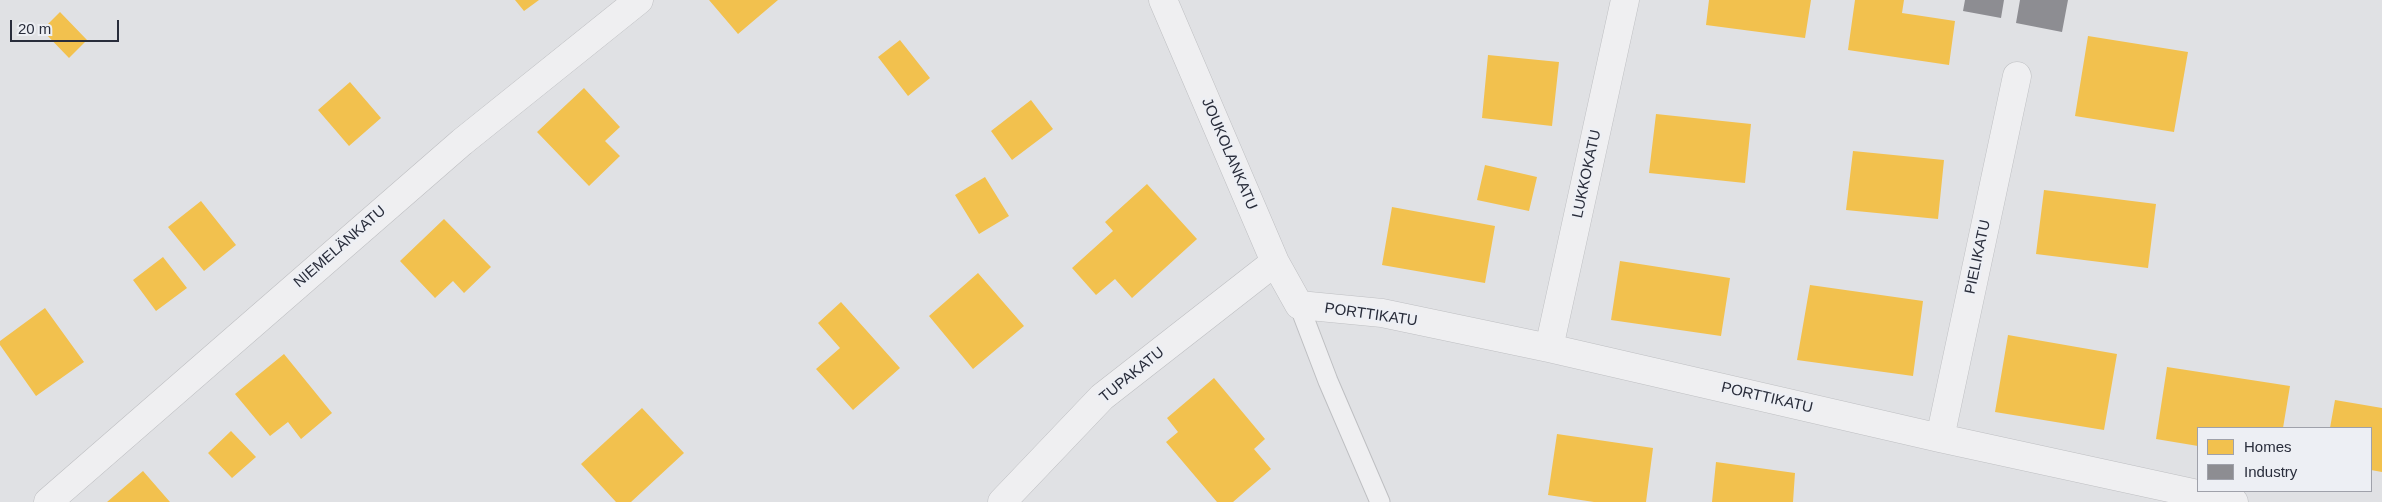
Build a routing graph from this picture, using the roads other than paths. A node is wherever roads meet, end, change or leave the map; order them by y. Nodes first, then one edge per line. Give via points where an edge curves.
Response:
1 (639, 0) edge
2 (1163, 0) edge
3 (1625, 0) edge
4 (2017, 76) dead end
5 (1275, 262) junction
6 (1299, 305) junction
7 (1549, 348) junction
8 (1940, 438) junction
9 (48, 502) edge
10 (1002, 502) edge
11 (1380, 502) edge
12 (2234, 502) edge

1 - 9 street, NIEMELÄNKATU via 462,142
2 - 5 street, JOUKOLANKATU
3 - 7 street, LUKKOKATU
4 - 8 street, PIELIKATU
5 - 6 street, JOUKOLANKATU
5 - 10 street, TUPAKATU via 1102,397
6 - 7 street, PORTTIKATU via 1382,313
6 - 11 lane
7 - 8 street, PORTTIKATU
8 - 12 street, PORTTIKATU

